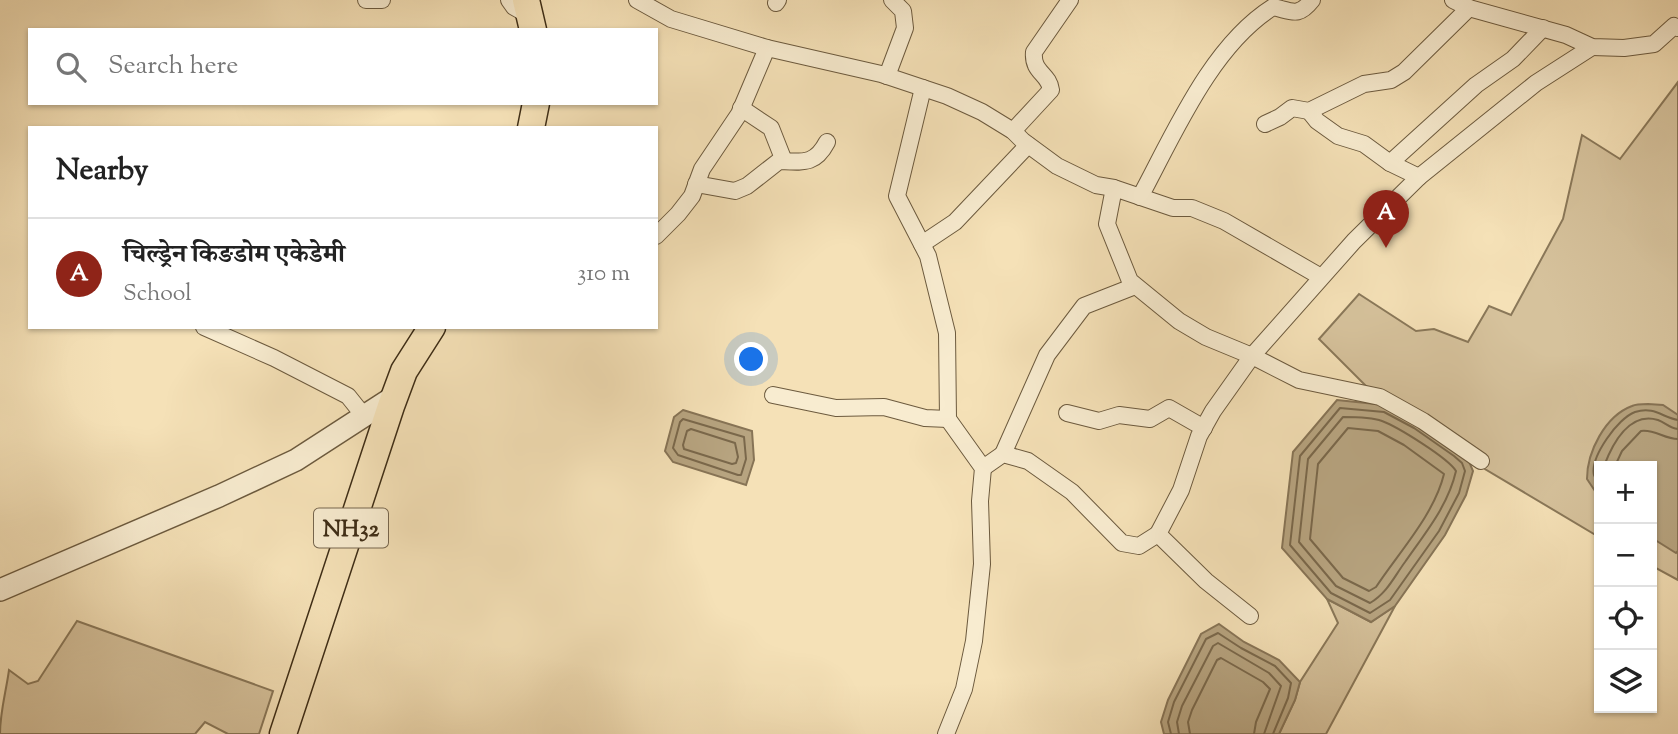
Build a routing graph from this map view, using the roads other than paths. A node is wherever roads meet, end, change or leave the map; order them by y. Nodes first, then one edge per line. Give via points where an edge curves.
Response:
1 (366, 0) edge
2 (382, 0) edge
3 (509, 0) edge
4 (637, 0) edge
5 (892, 0) edge
6 (1070, 0) edge
7 (1312, 0) edge
8 (1453, 0) edge
9 (1469, 8) junction
10 (530, 15) edge
11 (1543, 28) junction
12 (1678, 28) edge
13 (1592, 47) junction
14 (767, 48) junction
15 (887, 76) junction
16 (923, 88) junction
17 (536, 105) edge
18 (741, 108) junction
19 (1309, 111) junction
20 (1265, 124) dead end
21 (531, 126) edge
22 (1013, 131) junction
23 (827, 142) dead end
24 (1028, 145) junction
25 (784, 161) junction
26 (1390, 163) junction
27 (1419, 177) junction
28 (696, 184) junction
29 (1114, 188) junction
30 (1140, 197) junction
31 (658, 234) edge
32 (922, 244) junction
33 (1321, 277) junction
34 (1135, 286) junction
35 (209, 329) edge
36 (431, 329) edge
37 (1252, 356) junction
38 (773, 395) dead end
39 (395, 396) junction
40 (1067, 414) dead end
41 (364, 416) junction
42 (948, 419) junction
43 (1204, 428) junction
44 (1003, 454) junction
45 (1481, 461) dead end
46 (982, 468) junction
47 (1158, 534) junction
48 (0, 590) edge
49 (1250, 616) dead end
50 (283, 734) edge
51 (946, 734) edge

1 - 2 street
3 - 10 street
4 - 14 street via 671,19
5 - 15 street via 903,11 905,28
6 - 22 street via 1034,52 1036,68 1050,82 1051,90
7 - 30 street via 1292,13 1273,7 1233,43 1199,89
8 - 9 street
9 - 11 street
9 - 19 street via 1404,72 1391,80 1364,83
11 - 13 street
11 - 26 street
12 - 13 street via 1674,26 1654,44
13 - 27 street via 1535,83
14 - 15 street
14 - 18 street
15 - 16 street
16 - 22 street via 982,112
16 - 32 street via 897,196
17 - 21 main road
18 - 25 street via 771,128
18 - 28 street
19 - 20 street via 1292,108
19 - 26 street via 1338,136 1364,144
22 - 24 street
23 - 25 street via 821,153 807,162
24 - 29 street via 1057,166 1096,185
24 - 32 street via 955,222
25 - 28 street via 735,191
26 - 27 street
27 - 33 street
28 - 31 street via 692,196
29 - 30 street
29 - 34 street via 1107,224
30 - 33 street via 1173,208 1192,208 1224,221
32 - 42 street via 947,333
33 - 37 street
34 - 37 street via 1179,321
34 - 44 street via 1084,306 1047,355
35 - 41 street via 348,396
36 - 39 main road, NH32 via 404,371
37 - 43 street
37 - 45 street via 1298,380 1381,397
38 - 42 street via 836,408 884,407
39 - 41 street
39 - 50 main road, NH32
40 - 43 street via 1099,421 1119,415 1150,419 1169,408
41 - 48 street via 296,460
42 - 46 street
43 - 47 street
44 - 46 street
44 - 47 street via 1028,461 1072,492 1122,543 1139,546
46 - 51 street via 982,564 974,641 964,689
47 - 49 street

